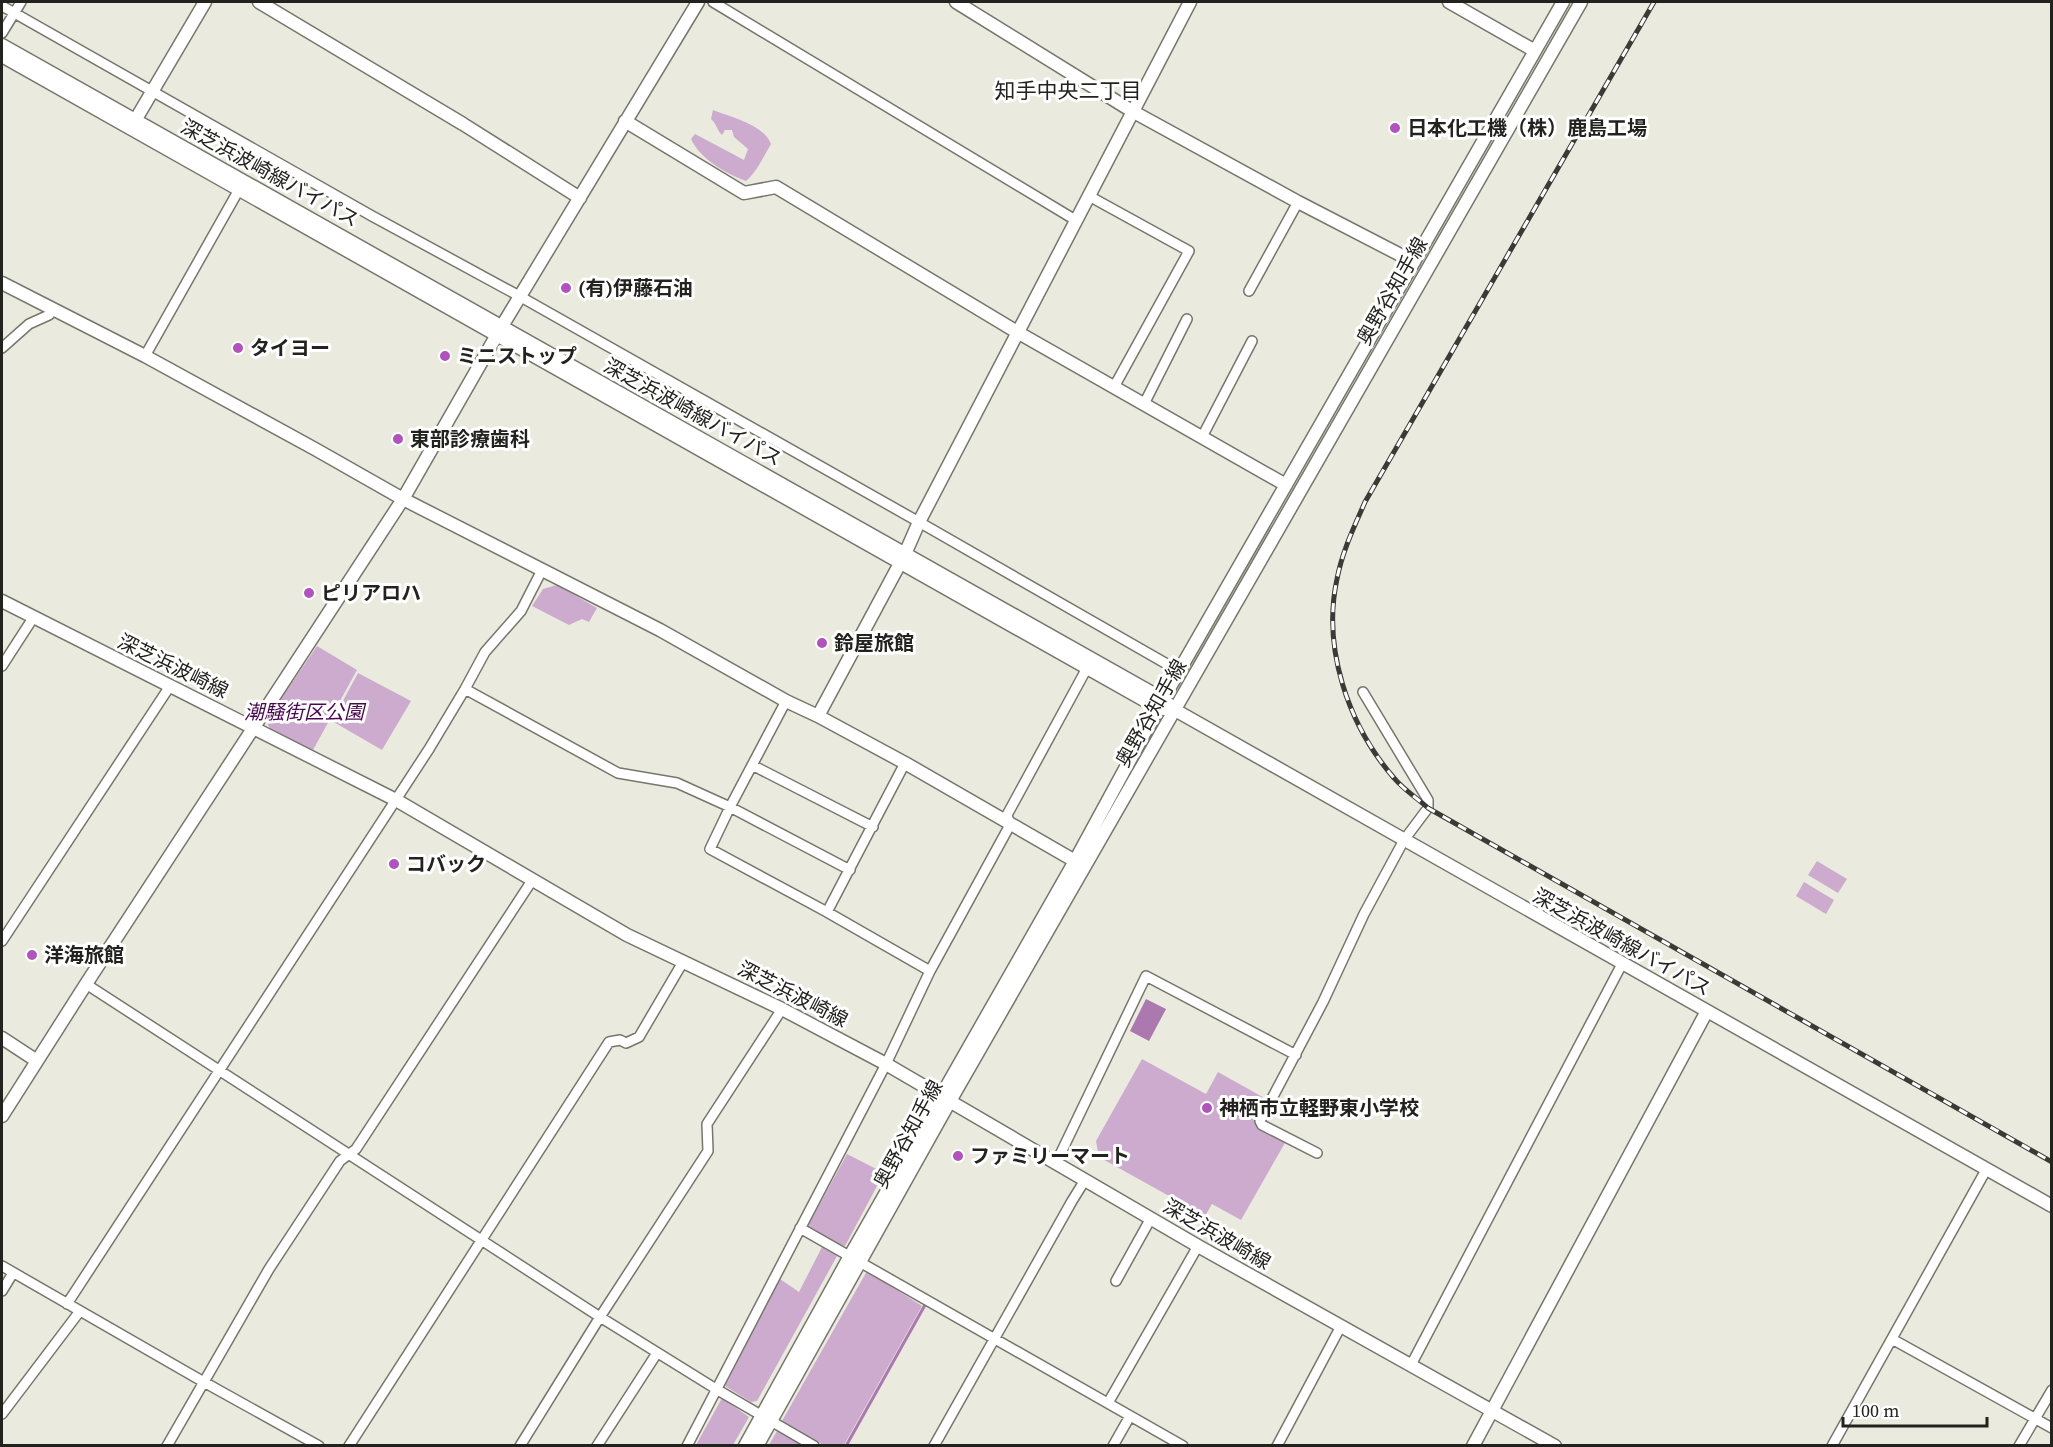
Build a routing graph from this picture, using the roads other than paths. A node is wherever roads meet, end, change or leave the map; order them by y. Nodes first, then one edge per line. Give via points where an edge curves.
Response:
1 (21, 2) edge
2 (205, 2) edge
3 (259, 2) edge
4 (699, 2) edge
5 (713, 2) edge
6 (956, 2) edge
7 (1190, 2) edge
8 (1449, 2) edge
9 (1563, 2) edge
10 (1581, 2) edge
11 (2, 6) edge
12 (15, 13) junction
13 (2, 33) edge
14 (2, 45) edge
15 (1535, 51) junction
16 (2, 56) edge
17 (151, 91) junction
18 (1132, 111) junction
19 (135, 119) junction
20 (625, 121) junction
21 (242, 185) junction
22 (1089, 196) junction
23 (580, 198) junction
24 (1298, 202) junction
25 (1077, 221) junction
26 (1414, 262) junction
27 (2, 283) edge
28 (1249, 291) dead end
29 (520, 297) junction
30 (53, 310) junction
31 (1187, 319) dead end
32 (500, 331) junction
33 (1017, 332) junction
34 (1252, 341) dead end
35 (2, 348) edge
36 (145, 356) junction
37 (1114, 387) junction
38 (1144, 404) junction
39 (1202, 437) junction
40 (1286, 485) junction
41 (403, 499) junction
42 (919, 522) junction
43 (903, 558) junction
44 (542, 570) junction
45 (2, 601) edge
46 (33, 618) junction
47 (2, 666) edge
48 (1087, 668) junction
49 (1179, 671) junction
50 (170, 686) junction
51 (465, 689) junction
52 (1363, 692) dead end
53 (786, 701) junction
54 (1160, 704) junction
55 (1175, 710) junction
56 (818, 716) junction
57 (254, 729) junction
58 (905, 763) junction
59 (752, 765) junction
60 (396, 800) junction
61 (730, 807) junction
62 (1010, 825) junction
63 (873, 827) junction
64 (1404, 840) junction
65 (1075, 861) junction
66 (850, 870) junction
67 (533, 879) junction
68 (828, 912) junction
69 (2, 941) edge
70 (683, 962) junction
71 (1622, 964) junction
72 (930, 971) junction
73 (86, 984) junction
74 (782, 1009) junction
75 (1707, 1011) junction
76 (2, 1038) edge
77 (1296, 1055) junction
78 (37, 1061) junction
79 (886, 1064) junction
80 (219, 1071) junction
81 (945, 1098) junction
82 (2, 1116) edge
83 (1317, 1153) dead end
84 (348, 1155) junction
85 (1056, 1163) junction
86 (1986, 1170) junction
87 (1085, 1180) junction
88 (2052, 1206) edge
89 (1150, 1218) junction
90 (800, 1228) junction
91 (481, 1239) junction
92 (1198, 1246) junction
93 (855, 1258) junction
94 (2, 1266) edge
95 (13, 1273) junction
96 (1116, 1281) dead end
97 (2, 1291) edge
98 (67, 1304) junction
99 (80, 1311) junction
100 (600, 1317) junction
101 (1341, 1326) junction
102 (994, 1339) junction
103 (1892, 1339) junction
104 (657, 1353) junction
105 (1411, 1365) junction
106 (202, 1382) junction
107 (716, 1389) junction
108 (2052, 1390) edge
109 (1108, 1403) junction
110 (1493, 1410) junction
111 (2, 1414) edge
112 (1131, 1416) junction
113 (2035, 1418) junction
114 (766, 1419) junction
115 (2052, 1428) edge
116 (315, 1444) edge
117 (167, 1446) edge
118 (349, 1446) edge
119 (520, 1446) edge
120 (597, 1446) edge
121 (687, 1446) edge
122 (745, 1446) edge
123 (757, 1446) edge
124 (814, 1446) edge
125 (934, 1446) edge
126 (1113, 1446) edge
127 (1183, 1446) edge
128 (1277, 1446) edge
129 (1473, 1446) edge
130 (1555, 1446) edge
131 (1832, 1446) edge
132 (2019, 1446) edge

1 - 12 street
2 - 17 main road
3 - 23 main road
4 - 20 main road
5 - 25 street
6 - 18 main road
7 - 18 main road
8 - 15 main road
9 - 15 main road, 奥野谷知手線
10 - 55 main road, 奥野谷知手線
11 - 12 street
12 - 13 street
12 - 17 street
14 - 19 main road, 深芝浜波崎線バイパス
15 - 26 main road, 奥野谷知手線
16 - 21 main road, 深芝浜波崎線バイパス
17 - 19 main road
17 - 29 street
18 - 22 main road
18 - 24 main road
19 - 21 main road, 深芝浜波崎線バイパス
20 - 23 main road
20 - 33 main road via 744,193 776,187
21 - 32 main road, 深芝浜波崎線バイパス
21 - 36 street
22 - 25 main road
22 - 37 street via 1189,251
23 - 29 main road
24 - 26 main road
24 - 28 street
25 - 33 main road
26 - 40 main road, 奥野谷知手線
27 - 30 main road
29 - 32 main road
29 - 42 street
30 - 35 street via 29,324
30 - 36 main road
31 - 38 street
32 - 41 main road
32 - 43 main road, 深芝浜波崎線バイパス
33 - 37 main road
33 - 42 main road
34 - 39 street
36 - 41 main road
37 - 38 main road
38 - 39 main road
39 - 40 main road
40 - 49 main road, 奥野谷知手線
41 - 44 main road
41 - 57 main road
42 - 43 main road
42 - 49 street
43 - 48 main road, 深芝浜波崎線バイパス
43 - 54 main road, 深芝浜波崎線バイパス
43 - 56 main road
44 - 51 street via 521,611 485,652
44 - 53 main road
45 - 46 main road, 深芝浜波崎線
46 - 47 street
46 - 50 main road, 深芝浜波崎線
48 - 54 main road, 深芝浜波崎線バイパス
48 - 62 street via 1007,815
49 - 54 main road, 奥野谷知手線
50 - 57 main road, 深芝浜波崎線
50 - 69 street
51 - 60 street
51 - 61 street via 618,773 678,783
52 - 64 street via 1428,800 1428,808
53 - 56 main road
53 - 59 street
54 - 55 main road, 深芝浜波崎線バイパス
54 - 65 main road, 奥野谷知手線
55 - 64 main road, 深芝浜波崎線バイパス
55 - 81 main road, 奥野谷知手線
56 - 58 main road
57 - 60 main road, 深芝浜波崎線
57 - 73 main road
58 - 62 main road
58 - 63 street
59 - 61 street
59 - 63 street
60 - 67 main road, 深芝浜波崎線
60 - 80 street
61 - 66 street
61 - 68 street via 710,849
62 - 65 main road
62 - 72 street
63 - 66 street
64 - 71 main road, 深芝浜波崎線バイパス
64 - 77 street
65 - 81 main road, 奥野谷知手線
66 - 68 street
67 - 70 main road, 深芝浜波崎線 via 627,935
67 - 84 street via 356,1149
68 - 72 street
70 - 74 main road, 深芝浜波崎線
70 - 91 street via 639,1037 627,1043 609,1042
71 - 75 main road, 深芝浜波崎線バイパス
71 - 105 street
72 - 79 street
73 - 78 main road
73 - 80 street
74 - 79 main road, 深芝浜波崎線
74 - 100 street via 707,1124 708,1151
75 - 86 main road, 深芝浜波崎線バイパス
75 - 110 main road
76 - 78 main road
77 - 83 street via 1260,1122
77 - 85 street via 1146,976
78 - 82 main road
79 - 81 main road, 深芝浜波崎線
79 - 90 street
80 - 84 street
80 - 98 street
81 - 85 main road, 深芝浜波崎線
81 - 93 main road, 奥野谷知手線
84 - 91 street
84 - 106 street via 340,1161 274,1260
85 - 87 main road, 深芝浜波崎線
86 - 88 main road, 深芝浜波崎線バイパス
86 - 103 street
87 - 89 main road, 深芝浜波崎線
87 - 102 street
89 - 92 main road, 深芝浜波崎線
89 - 96 street
90 - 93 street
90 - 107 street
91 - 100 street
91 - 118 street
92 - 101 main road, 深芝浜波崎線
92 - 109 street
93 - 102 street
93 - 114 main road, 奥野谷知手線
94 - 95 street
95 - 97 street
95 - 98 street
98 - 99 street
99 - 106 street
99 - 111 street
100 - 104 street
100 - 119 street
101 - 105 main road, 深芝浜波崎線
101 - 128 street
102 - 109 street
102 - 125 street
103 - 113 street
103 - 131 street
104 - 107 street
104 - 120 street
105 - 110 main road, 深芝浜波崎線
106 - 116 street
106 - 117 street
107 - 114 street
107 - 121 street
108 - 113 street
109 - 112 street
110 - 129 main road
110 - 130 main road, 深芝浜波崎線
112 - 126 street
112 - 127 street
113 - 115 street
113 - 132 street
114 - 122 main road, 奥野谷知手線
114 - 123 main road, 奥野谷知手線
114 - 124 street

